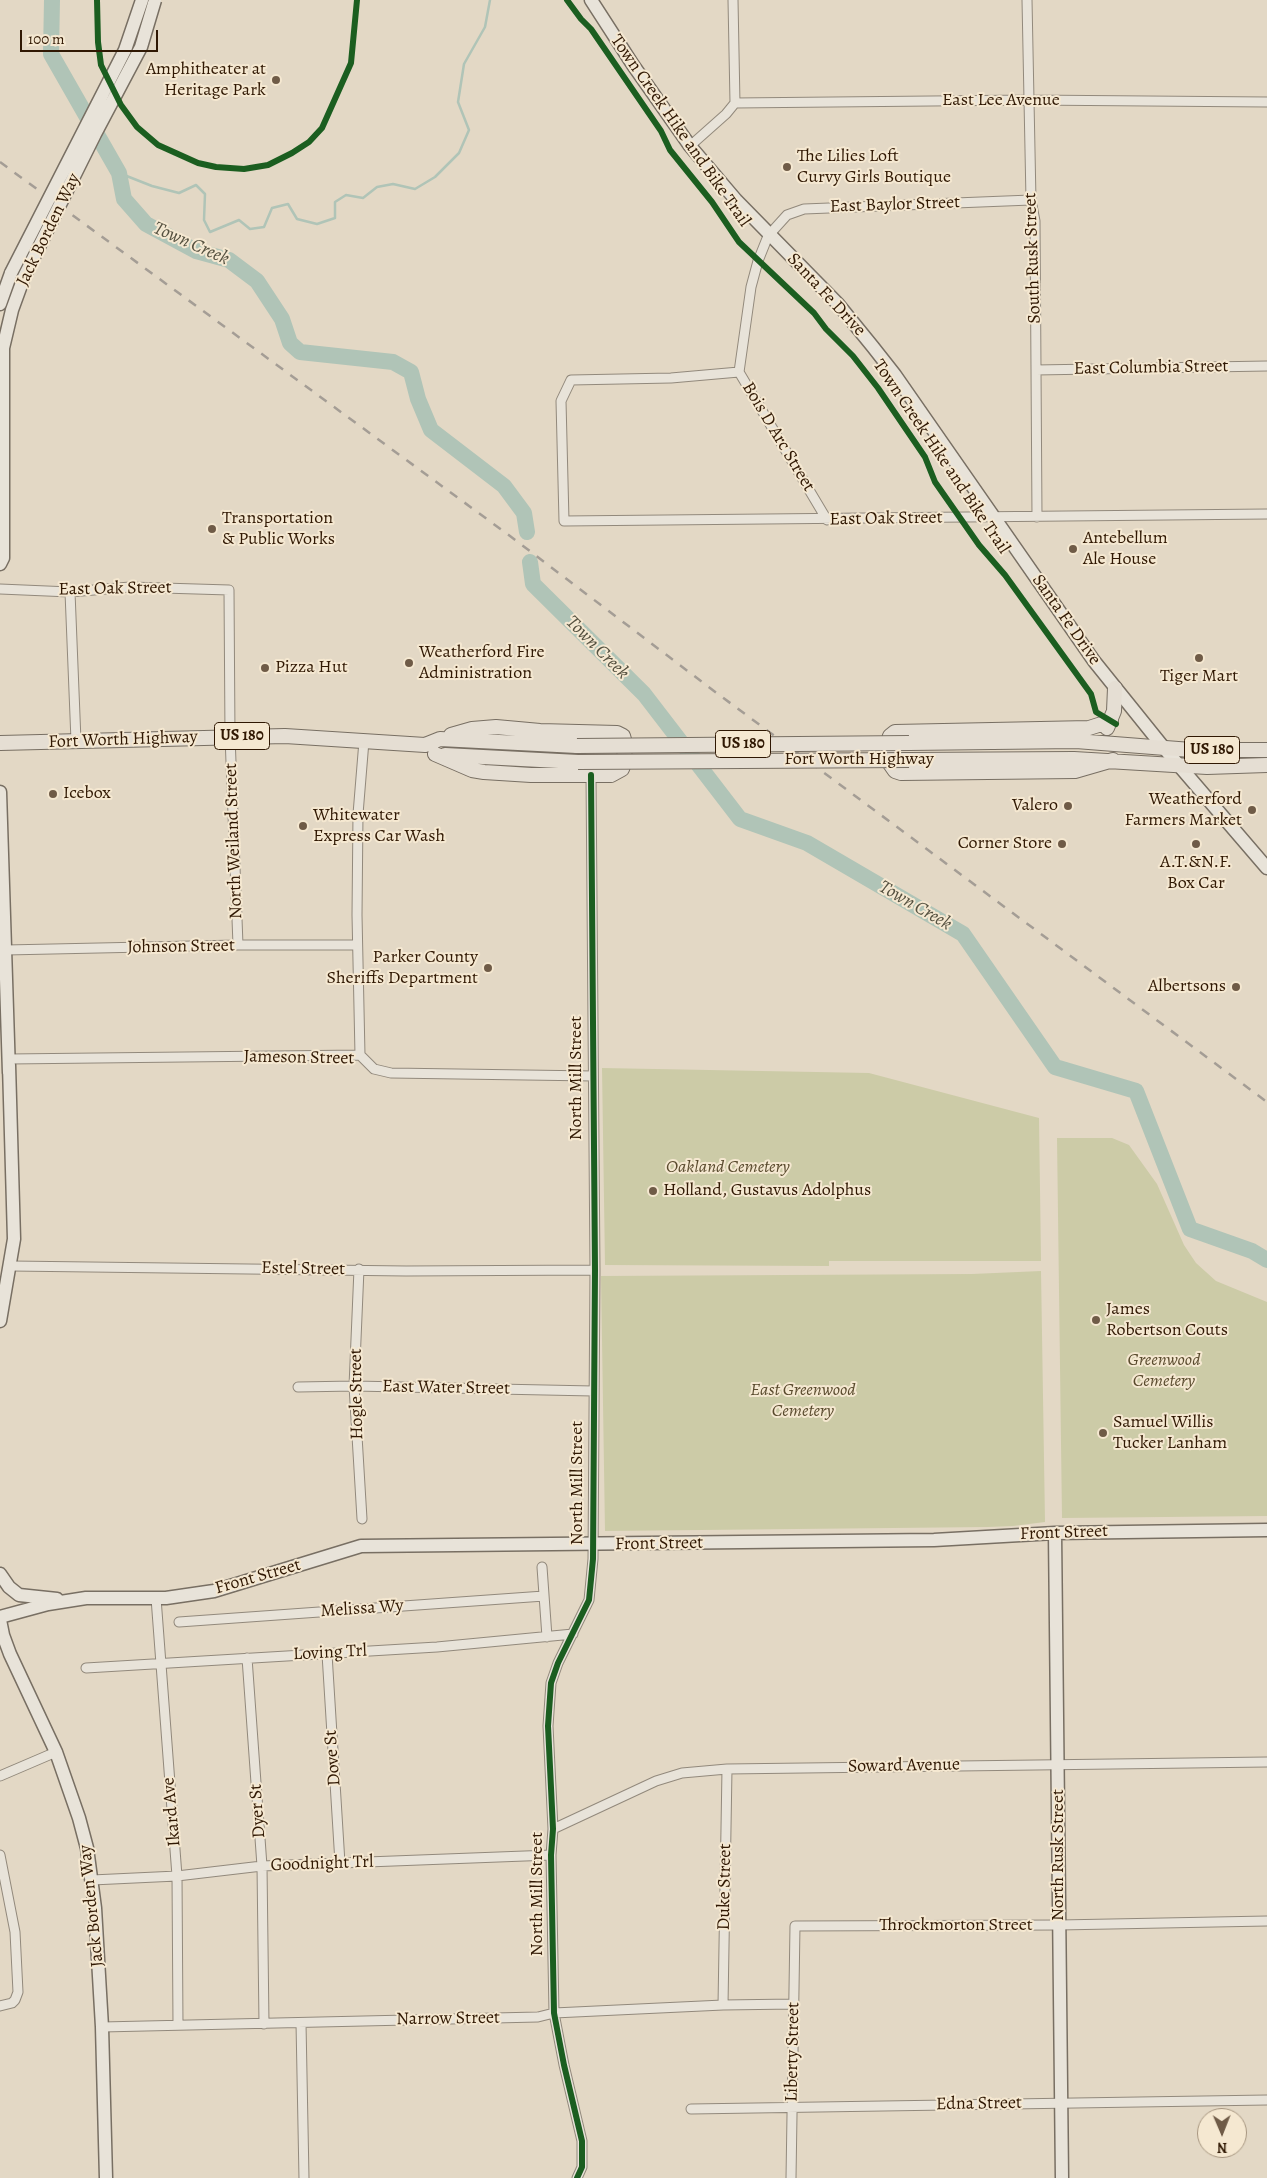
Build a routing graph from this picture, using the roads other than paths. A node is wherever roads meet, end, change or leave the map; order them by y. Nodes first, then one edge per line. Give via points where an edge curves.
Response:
1 (142, 0) edge
2 (155, 0) edge
3 (591, 0) edge
4 (733, 0) edge
5 (1027, 0) edge
6 (1029, 100) junction
7 (1267, 102) edge
8 (735, 103) junction
9 (690, 146) junction
10 (1031, 200) junction
11 (768, 236) junction
12 (0, 304) edge
13 (1267, 366) edge
14 (1036, 370) junction
15 (739, 372) junction
16 (1267, 514) edge
17 (1037, 517) junction
18 (993, 518) junction
19 (827, 520) junction
20 (0, 564) edge
21 (0, 588) edge
22 (229, 590) joint
23 (70, 592) junction
24 (1115, 688) junction
25 (1111, 721) junction
26 (230, 736) junction
27 (440, 739) junction
28 (76, 741) junction
29 (364, 741) junction
30 (1076, 741) junction
31 (0, 743) edge
32 (1164, 748) junction
33 (430, 750) junction
34 (1267, 750) edge
35 (1113, 760) junction
36 (1179, 765) junction
37 (1267, 765) edge
38 (591, 775) junction
39 (0, 792) edge
40 (1265, 861) edge
41 (2, 896) edge
42 (238, 945) junction
43 (357, 945) junction
44 (6, 950) junction
45 (360, 1056) junction
46 (4, 1059) edge
47 (593, 1076) junction
48 (11, 1266) junction
49 (359, 1270) junction
50 (595, 1270) junction
51 (0, 1321) edge
52 (354, 1386) junction
53 (298, 1387) dead end
54 (593, 1391) junction
55 (362, 1519) dead end
56 (1267, 1530) edge
57 (1055, 1533) junction
58 (593, 1545) junction
59 (542, 1567) dead end
60 (0, 1574) edge
61 (544, 1596) junction
62 (156, 1598) junction
63 (64, 1601) junction
64 (0, 1618) edge
65 (179, 1622) dead end
66 (573, 1634) junction
67 (547, 1637) junction
68 (327, 1654) junction
69 (246, 1658) junction
70 (161, 1664) junction
71 (86, 1668) dead end
72 (56, 1752) junction
73 (1267, 1762) edge
74 (1058, 1764) junction
75 (727, 1769) junction
76 (0, 1776) edge
77 (553, 1829) junction
78 (0, 1855) edge
79 (551, 1855) junction
80 (340, 1863) junction
81 (262, 1866) junction
82 (178, 1876) junction
83 (92, 1880) junction
84 (1267, 1921) edge
85 (1059, 1925) junction
86 (795, 1926) joint
87 (794, 2004) junction
88 (723, 2005) junction
89 (0, 2006) edge
90 (554, 2013) junction
91 (301, 2023) junction
92 (264, 2024) junction
93 (178, 2025) junction
94 (102, 2027) junction
95 (1267, 2100) edge
96 (1061, 2103) junction
97 (792, 2108) junction
98 (691, 2109) dead end
99 (106, 2178) edge
100 (304, 2178) edge
101 (577, 2178) edge
102 (792, 2178) edge
103 (1062, 2178) edge

1 - 12 street, Jack Borden Way, bridge via 126,50 10,273
2 - 20 street, Jack Borden Way, bridge via 141,47 24,277 12,310 3,348 3,558
3 - 9 street, Santa Fe Drive
4 - 8 street
5 - 6 street, South Rusk Street
6 - 7 street, East Lee Avenue
6 - 8 street, East Lee Avenue
6 - 10 street, South Rusk Street
8 - 9 street
9 - 11 street, Santa Fe Drive
10 - 11 street, East Baylor Street via 804,209 787,215
10 - 14 street, South Rusk Street via 1035,221
11 - 15 street, Bois D Arc Street via 751,287
11 - 18 street, Santa Fe Drive via 838,304 873,347
13 - 14 street, East Columbia Street
14 - 17 street, South Rusk Street
15 - 19 street, Bois D Arc Street
15 - 19 street, East Oak Street via 670,378 571,380 561,401 564,521
16 - 17 street, East Oak Street
17 - 18 street, East Oak Street
18 - 19 street, East Oak Street
18 - 24 street, Santa Fe Drive
21 - 23 street, East Oak Street
22 - 23 street, East Oak Street via 130,587
22 - 26 street, North Weiland Street
23 - 28 street
24 - 25 main road
24 - 32 street, Santa Fe Drive
25 - 30 main road via 1103,732
25 - 35 main road via 1089,728 895,732 890,736 888,761 895,771 901,773 1075,771
26 - 28 main road, Fort Worth Highway / US 180
26 - 29 main road, Fort Worth Highway / US 180
26 - 42 street, North Weiland Street
27 - 30 main road, Fort Worth Highway / US 180, bridge via 577,746
27 - 33 main road, Fort Worth Highway / US 180
27 - 38 main road via 472,729 496,728 609,731 623,736 622,769 611,774
28 - 31 main road, Fort Worth Highway / US 180
29 - 33 main road, Fort Worth Highway / US 180
29 - 43 street via 358,814
30 - 32 main road, Fort Worth Highway / US 180
32 - 34 main road, Fort Worth Highway / US 180
32 - 36 street, Santa Fe Drive
33 - 35 main road, Fort Worth Highway / US 180, bridge via 578,762
33 - 38 main road via 472,770 484,772
35 - 36 main road, Fort Worth Highway / US 180
36 - 37 main road, Fort Worth Highway / US 180
36 - 40 street, Santa Fe Drive
38 - 47 street, North Mill Street
39 - 41 street
41 - 44 street
42 - 43 street, Johnson Street
42 - 44 street, Johnson Street
43 - 45 street
44 - 46 street
45 - 46 street, Jameson Street
45 - 47 street, Jameson Street via 374,1069 391,1073
46 - 48 street via 14,1215
47 - 50 street, North Mill Street
48 - 49 street, Estel Street
48 - 51 street
49 - 50 street, Estel Street
49 - 52 street, Hogle Street
50 - 54 street, North Mill Street
52 - 53 street, East Water Street
52 - 54 street, East Water Street
52 - 55 street, Hogle Street
54 - 58 street, North Mill Street
56 - 57 street, Front Street
57 - 58 street, Front Street via 934,1540
57 - 74 street, North Rusk Street
58 - 62 street, Front Street via 360,1546 214,1591
58 - 66 street, North Mill Street via 589,1600
59 - 61 street
60 - 63 street via 19,1595
61 - 65 street, Melissa Wy
61 - 67 street
62 - 63 street, Front Street
62 - 70 street, Ikard Ave
63 - 64 street, Front Street
64 - 72 street, Jack Borden Way via 10,1654
66 - 67 street, Loving Trl
66 - 77 street, North Mill Street via 551,1683 548,1726
67 - 68 street, Loving Trl
68 - 69 street, Loving Trl
68 - 80 street, Dove St
69 - 70 street, Loving Trl
69 - 81 street, Dyer St
70 - 71 street, Loving Trl
70 - 82 street, Ikard Ave
72 - 76 street
72 - 83 street, Jack Borden Way via 79,1818
73 - 74 street, Soward Avenue
74 - 75 street, Soward Avenue
74 - 85 street, North Rusk Street
75 - 77 street, Soward Avenue via 682,1773 656,1781
75 - 88 street, Duke Street
77 - 79 street, North Mill Street
78 - 89 street via 16,1932 18,1992 12,2003
79 - 80 street, Goodnight Trl
79 - 90 street, North Mill Street
80 - 81 street, Goodnight Trl
81 - 82 street, Goodnight Trl
81 - 92 street, Dyer St
82 - 83 street, Goodnight Trl
82 - 93 street, Ikard Ave
83 - 94 street, Jack Borden Way
84 - 85 street, Throckmorton Street
85 - 86 street, Throckmorton Street
85 - 96 street, North Rusk Street
86 - 87 street, Liberty Street
87 - 88 street, Narrow Street
87 - 97 street, Liberty Street
88 - 90 street, Narrow Street
90 - 91 street, Narrow Street via 538,2017
90 - 101 street, North Mill Street via 582,2141 582,2168
91 - 92 street, Narrow Street
91 - 100 street
92 - 93 street, Narrow Street
93 - 94 street, Narrow Street
94 - 99 street, Jack Borden Way
95 - 96 street, Edna Street
96 - 97 street, Edna Street
96 - 103 street, North Rusk Street
97 - 98 street, Edna Street
97 - 102 street, Liberty Street

